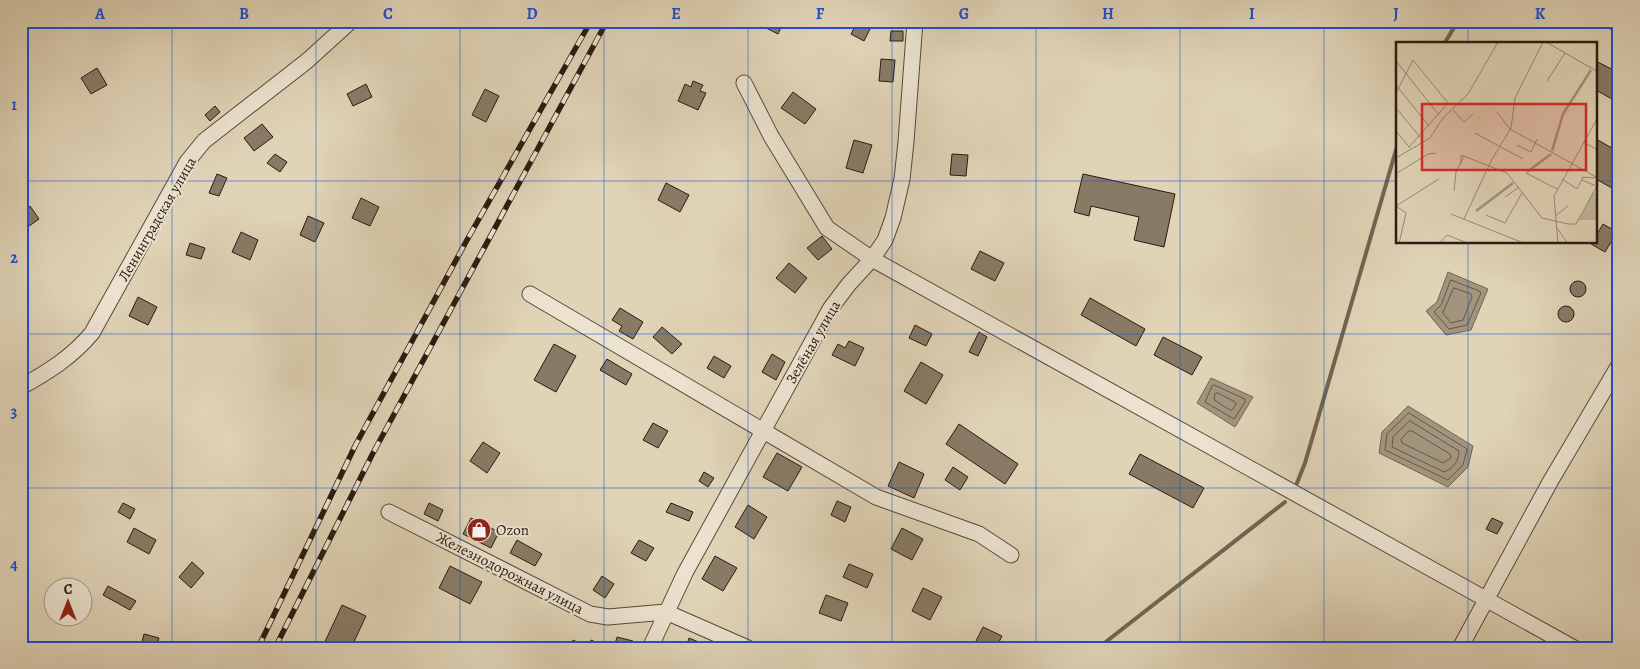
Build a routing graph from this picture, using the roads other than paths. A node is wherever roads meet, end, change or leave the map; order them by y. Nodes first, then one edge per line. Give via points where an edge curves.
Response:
1 (351, 21) edge
2 (915, 21) edge
3 (744, 83) dead end
4 (872, 259) junction
5 (530, 294) dead end
6 (1619, 365) edge
7 (21, 387) edge
8 (762, 431) junction
9 (389, 512) dead end
10 (1011, 555) dead end
11 (1486, 599) junction
12 (666, 612) junction
13 (650, 648) edge
14 (748, 648) edge
15 (1460, 648) edge
16 (1574, 648) edge

1 - 7 street, Ленинградская улица via 310,59 204,141 187,162 92,333 68,358
2 - 4 street, Зелёная улица via 902,179 885,240
3 - 4 street via 771,136 827,228
4 - 8 street, Зелёная улица via 830,309
4 - 11 street
5 - 8 street
6 - 11 street
8 - 10 street via 876,497 979,534
8 - 12 street, Зелёная улица
9 - 12 street, Железнодорожная улица via 590,614 608,617
11 - 15 street
11 - 16 street
12 - 13 street, Зелёная улица
12 - 14 street

